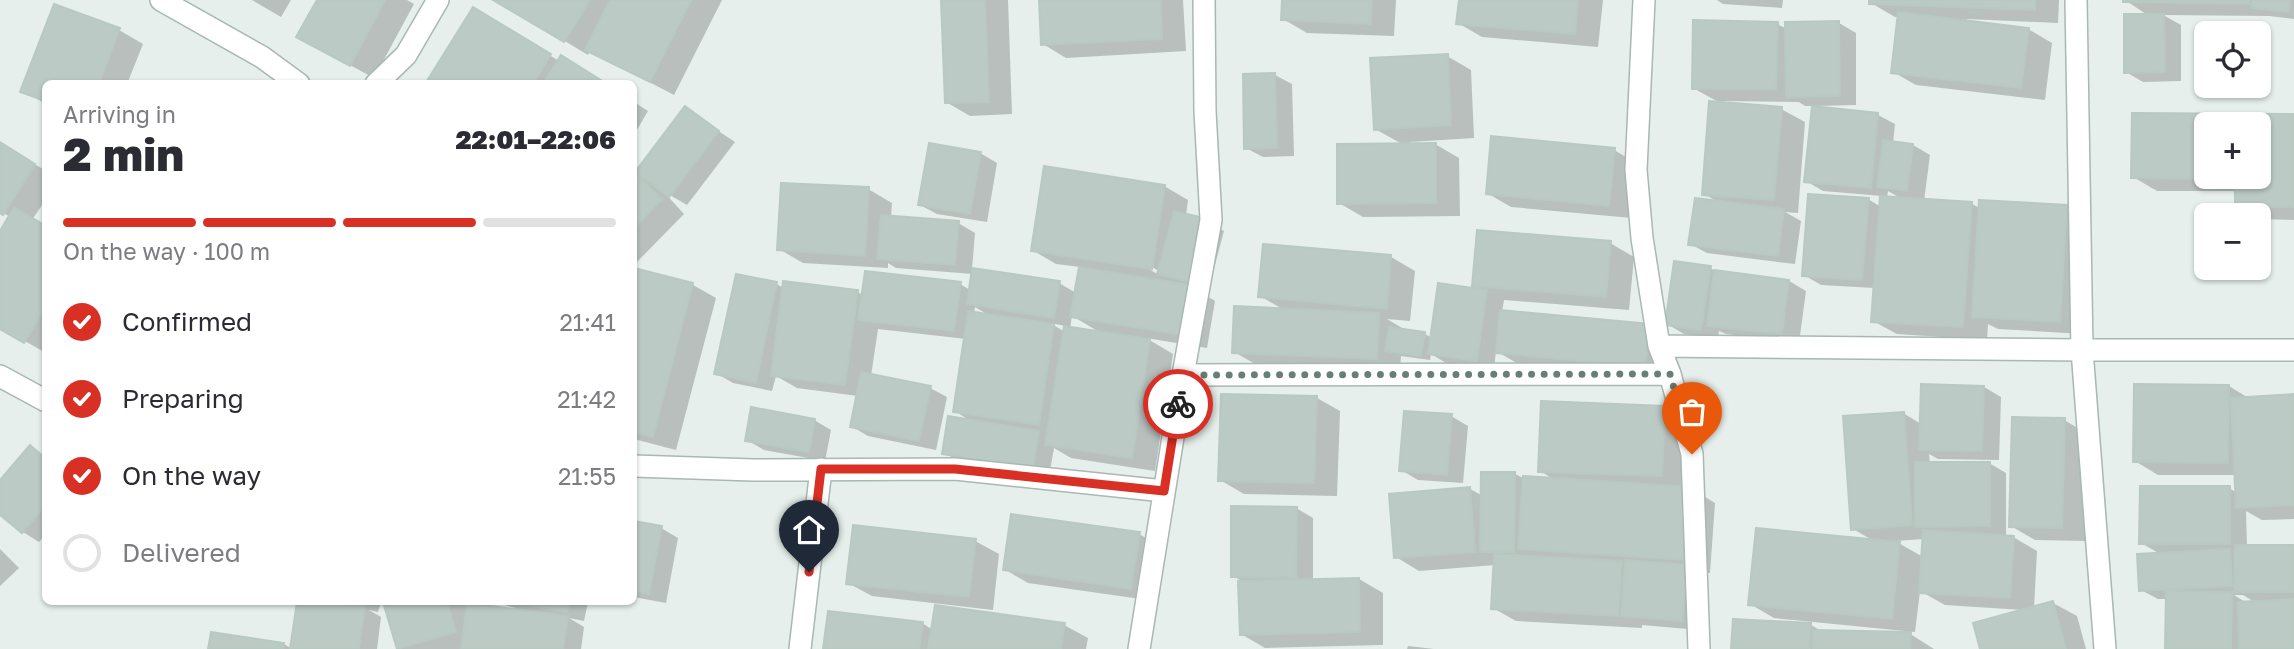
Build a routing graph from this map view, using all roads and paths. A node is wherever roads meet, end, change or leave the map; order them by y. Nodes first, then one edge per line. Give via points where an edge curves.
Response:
1 (161, 0) edge
2 (438, 0) edge
3 (1204, 0) edge
4 (1644, 0) edge
5 (2076, 0) edge
6 (294, 80) edge
7 (380, 80) edge
8 (1659, 346) junction
9 (2082, 350) junction
10 (2294, 350) edge
11 (1670, 374) junction
12 (1183, 375) junction
13 (0, 376) edge
14 (42, 399) edge
15 (637, 466) edge
16 (821, 469) junction
17 (1164, 491) junction
18 (800, 649) edge
19 (1139, 649) edge
20 (1699, 649) edge
21 (2105, 649) edge

1 - 6 street
2 - 7 street via 406,55
3 - 12 street via 1211,220
4 - 8 street via 1636,170
5 - 9 street
8 - 9 street
8 - 11 street
9 - 10 street
9 - 21 street
11 - 12 street
11 - 20 street via 1692,454
12 - 17 street
13 - 14 street
15 - 16 street
16 - 17 street via 955,469
16 - 18 street
17 - 19 street

